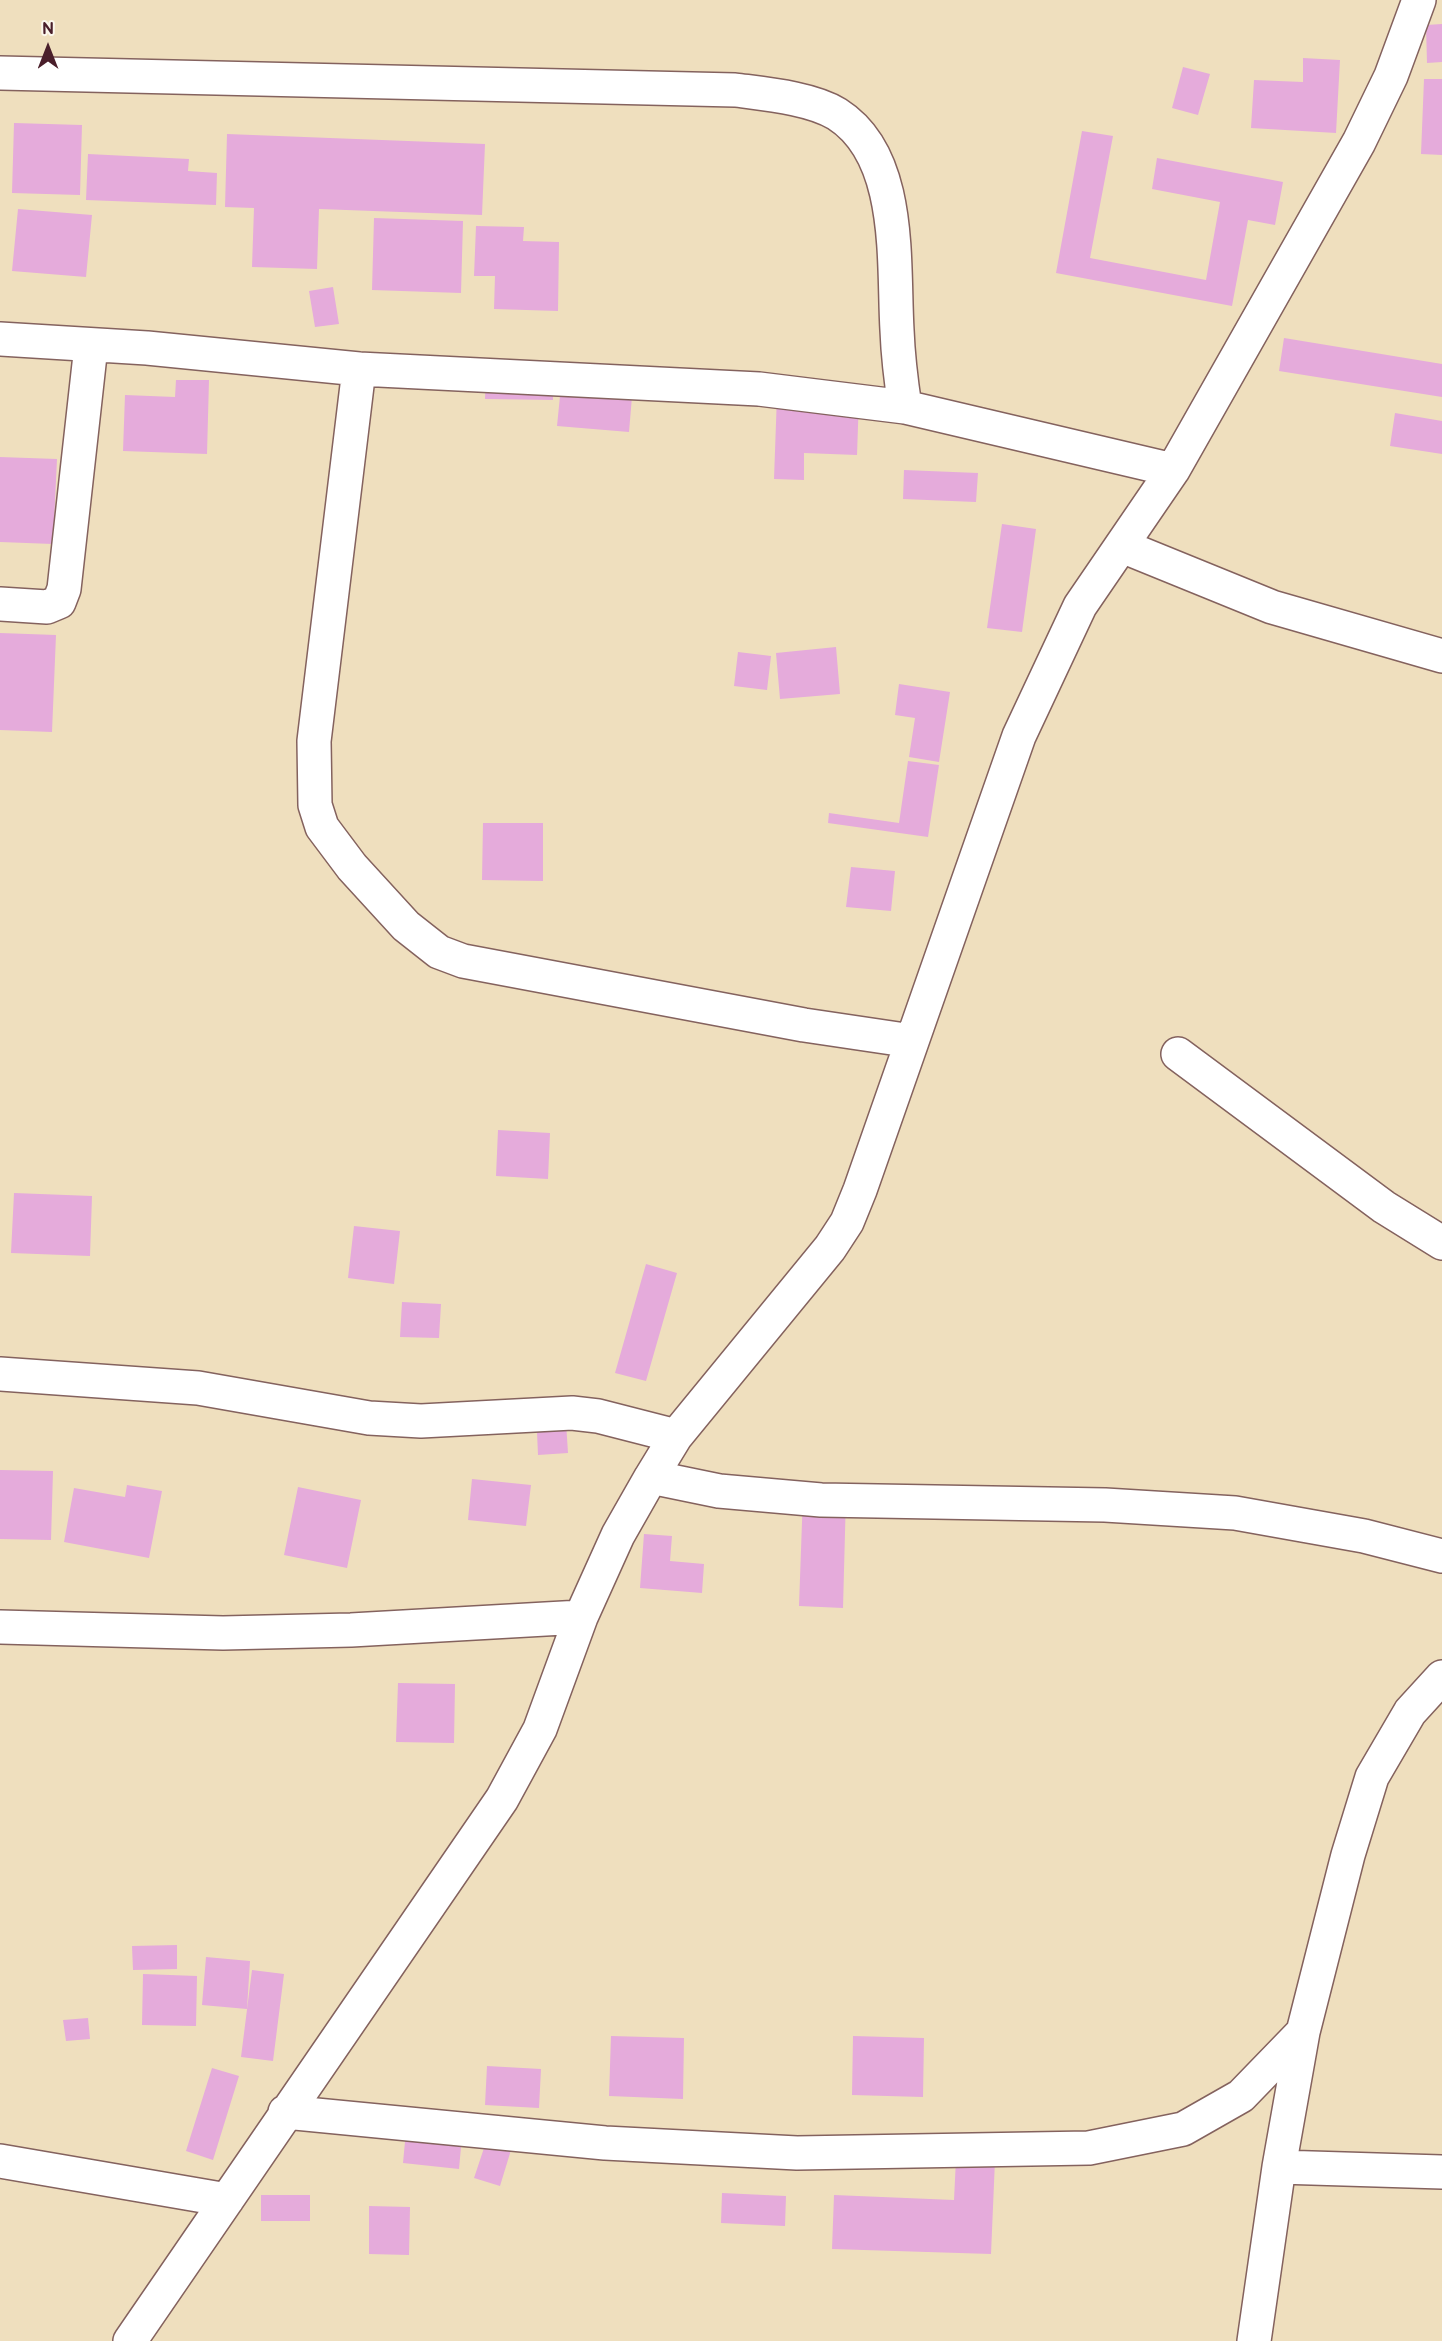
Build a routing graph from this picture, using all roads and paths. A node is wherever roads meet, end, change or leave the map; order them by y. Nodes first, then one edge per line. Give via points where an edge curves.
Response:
1 (1421, 0) edge
2 (1442, 6) edge
3 (0, 74) edge
4 (0, 339) edge
5 (91, 346) junction
6 (359, 369) junction
7 (905, 407) junction
8 (1173, 470) junction
9 (1122, 546) junction
10 (0, 604) edge
11 (1442, 656) edge
12 (912, 1041) junction
13 (1178, 1054) dead end
14 (1442, 1243) edge
15 (0, 1374) edge
16 (676, 1436) junction
17 (651, 1477) junction
18 (1442, 1556) edge
19 (581, 1617) junction
20 (0, 1627) edge
21 (1442, 1677) edge
22 (1303, 2032) junction
23 (285, 2112) junction
24 (0, 2161) edge
25 (1279, 2167) junction
26 (1442, 2172) edge
27 (227, 2200) junction
28 (130, 2341) edge
29 (1254, 2341) edge

1 - 2 street
1 - 8 street via 1359,142
3 - 7 street via 735,90 790,98 836,114 867,143 882,179 891,216
4 - 5 street
5 - 6 street
5 - 10 street via 64,589 59,602 47,607
6 - 7 street via 759,389
6 - 12 street via 314,741 315,805 322,827 352,867 424,943 463,962
7 - 8 street
8 - 9 street
9 - 11 street via 1272,607
9 - 12 street via 1080,606 1018,736
12 - 16 street via 847,1222
13 - 14 street via 1384,1207
15 - 16 street via 198,1388 380,1419 421,1421 572,1413
16 - 17 street
17 - 18 street via 719,1491 821,1500 1105,1505 1235,1513 1364,1536
17 - 19 street via 618,1535
19 - 20 street via 223,1633
19 - 23 street via 540,1729 501,1799
21 - 22 street via 1410,1712 1372,1777
22 - 23 street via 1241,2096 1183,2129 1089,2148 797,2153 605,2143
22 - 25 street
23 - 27 street
24 - 27 street
25 - 26 street
25 - 29 street
27 - 28 street

